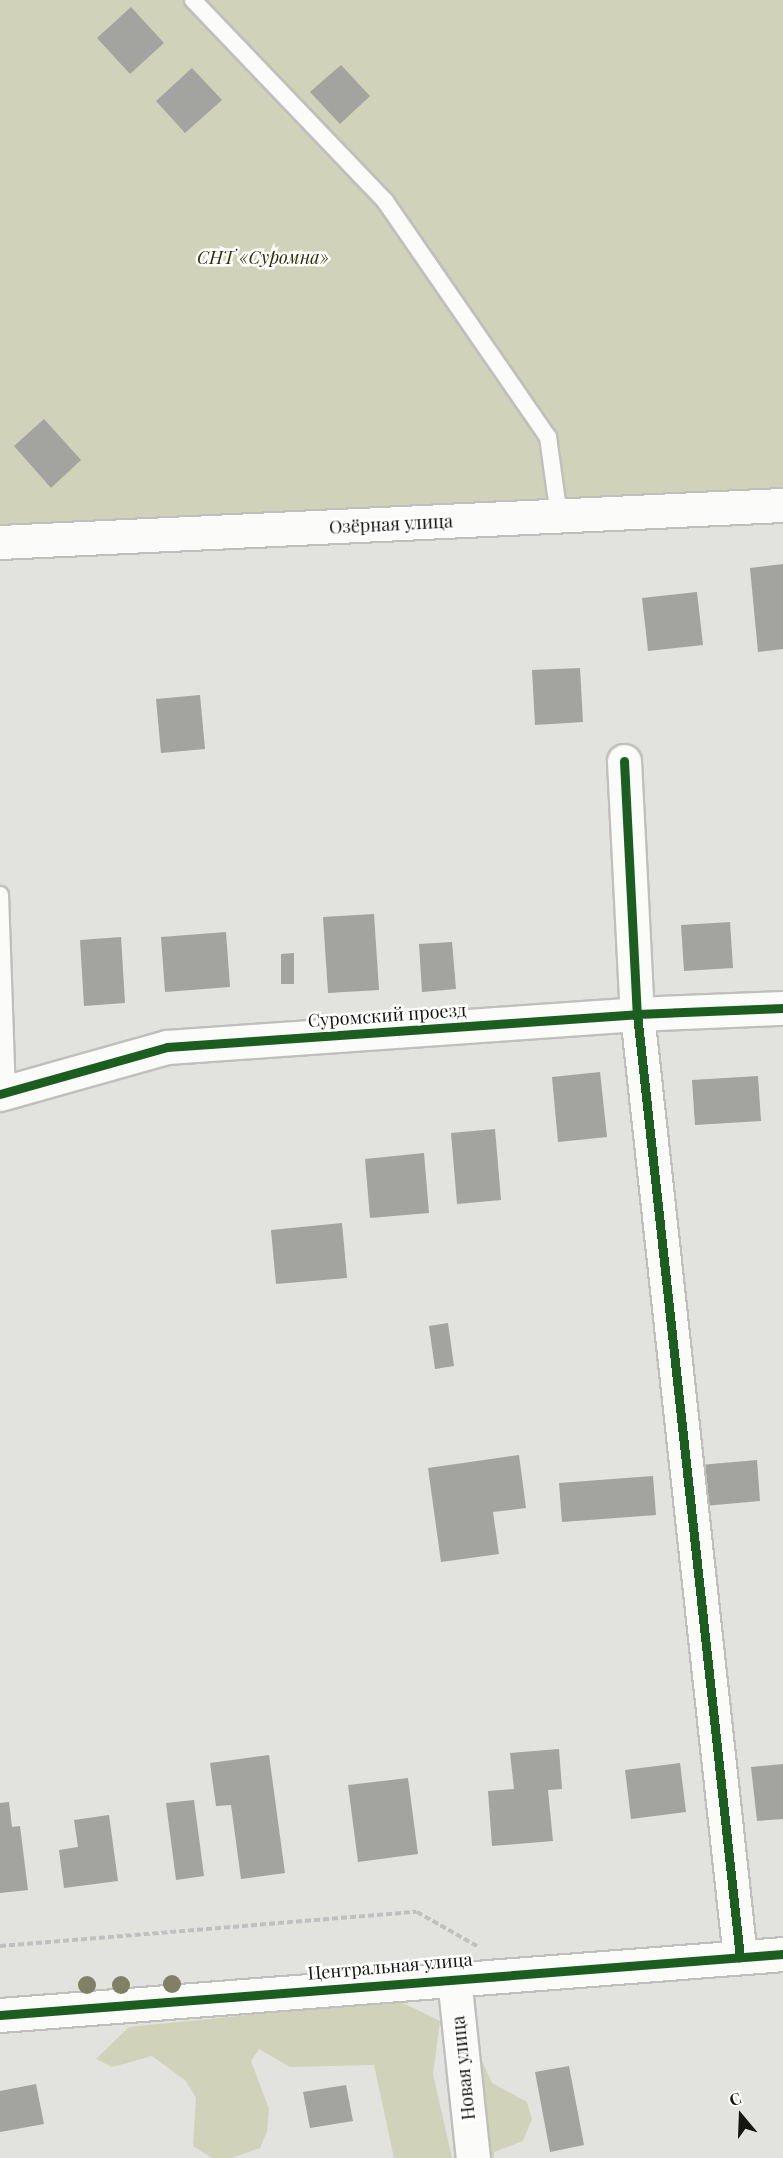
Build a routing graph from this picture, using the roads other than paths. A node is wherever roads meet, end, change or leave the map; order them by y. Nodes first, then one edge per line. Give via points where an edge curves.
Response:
1 (194, 0) edge
2 (783, 506) edge
3 (559, 516) junction
4 (0, 542) edge
5 (624, 761) dead end
6 (0, 895) edge
7 (783, 1008) edge
8 (637, 1014) junction
9 (4, 1093) edge
10 (783, 1954) edge
11 (740, 1957) junction
12 (454, 1978) junction
13 (0, 2015) edge
14 (473, 2158) edge

1 - 3 lane via 385,201 548,437
2 - 3 street, Озёрная улица
3 - 4 street, Озёрная улица
5 - 8 street
6 - 9 lane
7 - 8 street, Суромский проезд
8 - 9 street, Суромский проезд via 167,1047
8 - 11 street
10 - 11 street, Центральная улица
11 - 12 street, Центральная улица
12 - 13 street, Центральная улица
12 - 14 street, Новая улица

